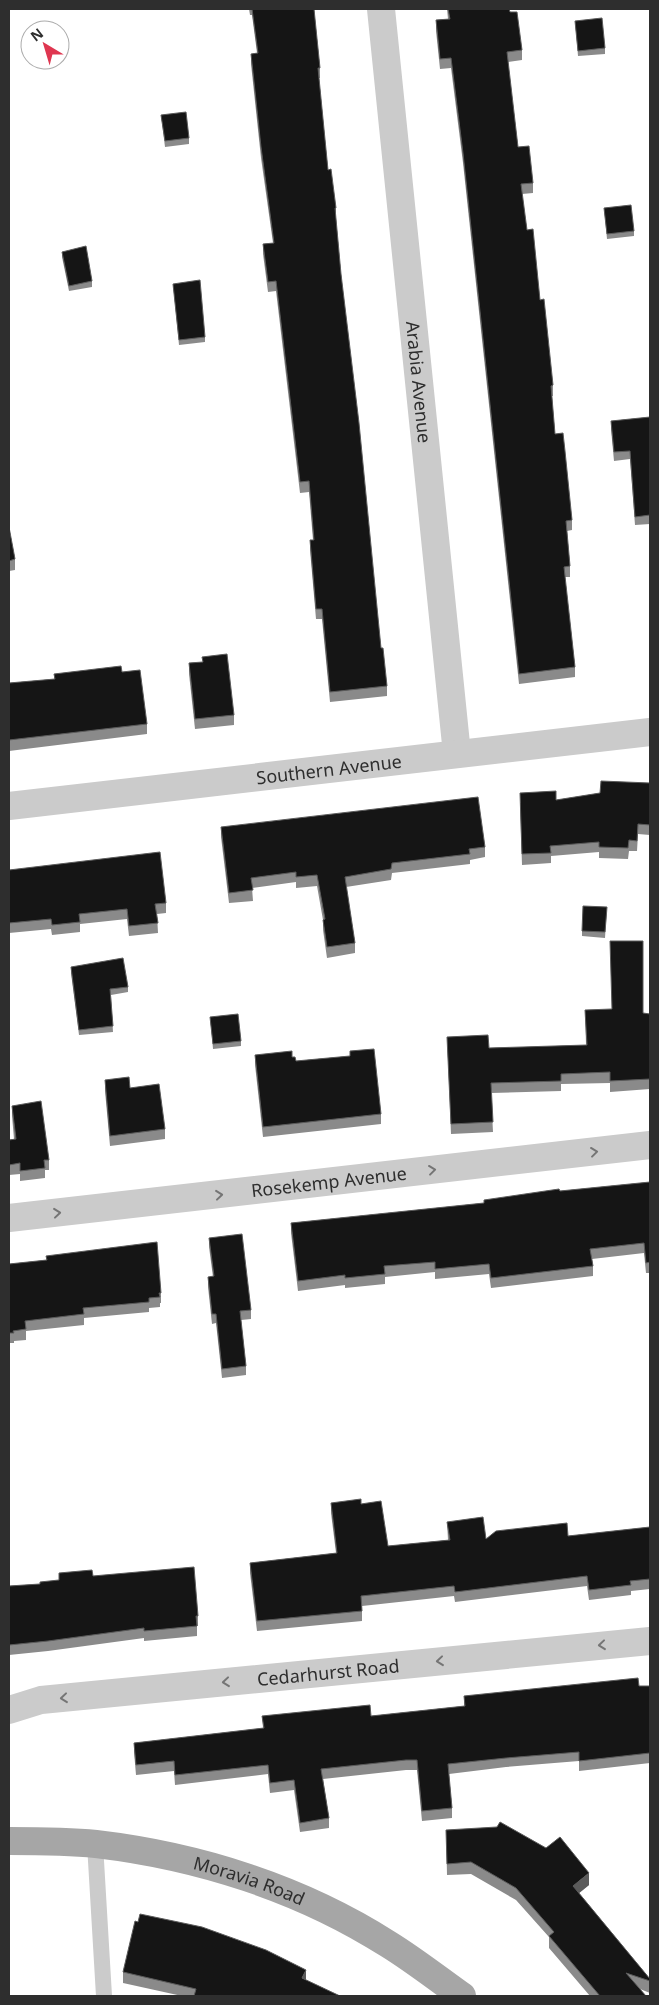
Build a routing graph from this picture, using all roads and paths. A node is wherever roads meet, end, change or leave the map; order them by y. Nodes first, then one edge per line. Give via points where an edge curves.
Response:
1 (381, 9) edge
2 (650, 732) edge
3 (457, 754) junction
4 (9, 806) edge
5 (650, 1145) edge
6 (9, 1218) edge
7 (650, 1640) edge
8 (9, 1710) edge
9 (9, 1841) edge
10 (95, 1844) junction
11 (104, 1996) edge
12 (462, 1996) edge

1 - 3 street, Arabia Avenue
2 - 3 street, Southern Avenue
3 - 4 street, Southern Avenue
6 -> 5 street, Rosekemp Avenue
7 -> 8 street, Cedarhurst Road via 41,1700
9 - 10 main road, Moravia Road
10 - 11 lane
10 - 12 main road, Moravia Road via 146,1852 273,1886 387,1943

